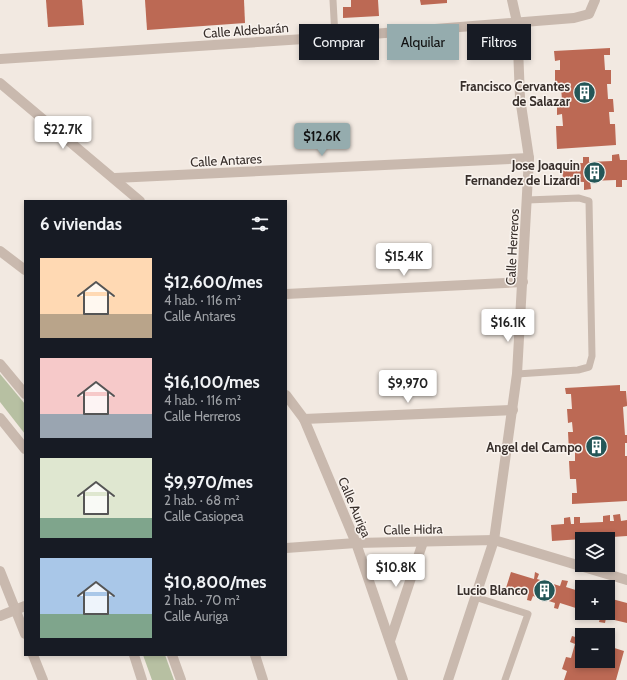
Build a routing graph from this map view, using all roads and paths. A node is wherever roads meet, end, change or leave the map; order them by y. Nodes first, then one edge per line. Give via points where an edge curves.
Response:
1 (333, 0) edge
2 (512, 0) edge
3 (595, 0) edge
4 (517, 22) junction
5 (334, 24) edge
6 (379, 33) edge
7 (299, 39) edge
8 (0, 59) edge
9 (0, 83) edge
10 (529, 158) junction
11 (115, 178) junction
12 (139, 200) edge
13 (527, 200) junction
14 (0, 251) edge
15 (24, 269) edge
16 (523, 282) junction
17 (287, 294) edge
18 (0, 364) edge
19 (517, 374) junction
20 (24, 393) edge
21 (287, 396) edge
22 (513, 410) junction
23 (0, 418) edge
24 (304, 419) junction
25 (24, 448) edge
26 (494, 540) junction
27 (423, 542) junction
28 (356, 543) junction
29 (287, 548) edge
30 (0, 571) edge
31 (627, 580) edge
32 (475, 597) junction
33 (20, 608) edge
34 (0, 616) edge
35 (24, 629) edge
36 (390, 641) junction
37 (33, 656) edge
38 (134, 656) edge
39 (172, 656) edge
40 (254, 656) edge
41 (43, 680) edge
42 (142, 680) edge
43 (181, 680) edge
44 (263, 680) edge
45 (403, 680) edge
46 (448, 680) edge
47 (505, 680) edge

1 - 5 lane
2 - 4 street, Calle Herreros
3 - 4 street, Calle Aldebarán via 589,14 574,18
4 - 6 street, Calle Aldebarán
4 - 10 street, Calle Herreros via 520,98
7 - 8 street, Calle Aldebarán
9 - 11 street
10 - 11 street, Calle Antares
10 - 13 street, Calle Herreros
11 - 12 street
13 - 16 street, Calle Herreros
13 - 19 lane via 579,198 589,201 592,356 589,366 578,370
14 - 15 street
16 - 17 street
16 - 19 street, Calle Herreros
18 - 20 street
19 - 22 street, Calle Herreros
21 - 24 street, Calle Auriga
22 - 24 street
22 - 26 street, Calle Herreros
23 - 25 street
24 - 28 street, Calle Auriga
26 - 27 street, Calle Hidra
26 - 31 street, Calle Hidra
26 - 32 street, Calle Herreros
27 - 28 street, Calle Hidra
27 - 36 street
28 - 29 street, Calle Hidra
28 - 36 street, Calle Auriga
30 - 33 street
32 - 46 street, Calle Herreros
32 - 47 lane via 528,614
33 - 34 street
33 - 35 street
36 - 45 street, Calle Auriga
37 - 41 street
38 - 42 street
39 - 43 street
40 - 44 street

